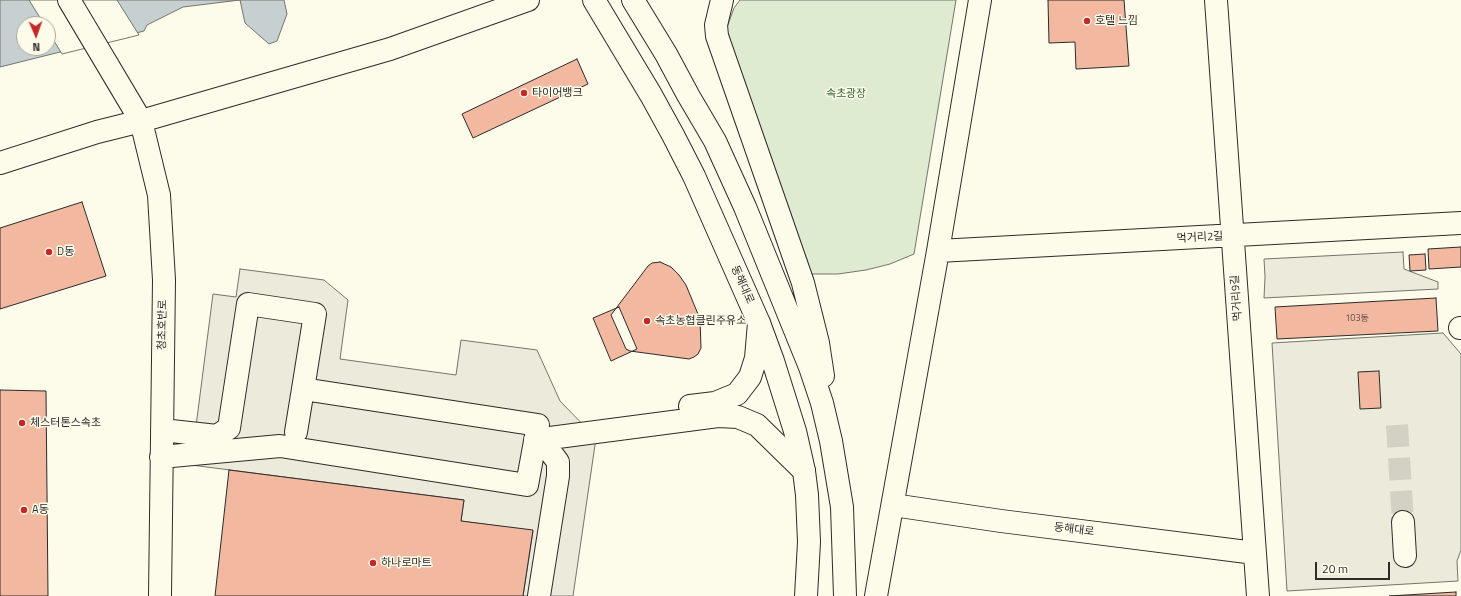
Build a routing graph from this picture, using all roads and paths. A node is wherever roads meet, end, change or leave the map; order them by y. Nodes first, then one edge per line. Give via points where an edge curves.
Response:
1 (69, 0) edge
2 (528, 0) edge
3 (594, 0) edge
4 (633, 0) edge
5 (722, 0) edge
6 (980, 0) edge
7 (1216, 0) edge
8 (141, 121) junction
9 (0, 163) edge
10 (1461, 223) edge
11 (1232, 236) junction
12 (938, 251) junction
13 (759, 323) junction
14 (303, 389) junction
15 (162, 430) junction
16 (296, 432) dead end
17 (537, 432) junction
18 (831, 441) junction
19 (162, 457) junction
20 (804, 471) junction
21 (893, 505) junction
22 (1403, 522) tunnel mouth
23 (1255, 553) junction
24 (1405, 556) dead end
25 (160, 596) edge
26 (539, 596) edge
27 (806, 596) edge
28 (845, 596) edge
29 (876, 596) edge
30 (1258, 596) edge

1 - 8 street, 청초호반로
2 - 8 street via 390,49
3 - 13 street, 동해대로 via 651,95 694,176
4 - 18 street via 715,141 745,207 810,367
5 - 18 street via 716,25 717,36 802,282 818,343
6 - 12 street
7 - 11 street, 먹거리9길
8 - 9 street via 97,132
8 - 15 street, 청초호반로 via 159,195 164,280
10 - 11 street, 먹거리2길
11 - 12 street, 먹거리2길
11 - 23 street, 먹거리9길
12 - 21 street
13 - 17 street via 756,358 750,377 737,394 715,403
13 - 20 street, 동해대로 via 783,391
14 - 15 street via 314,314 248,304 230,428 217,436
14 - 16 street
14 - 17 street
15 - 19 street, 청초호반로
17 - 19 street via 527,485 280,446
17 - 20 street via 718,416 738,417 757,425
17 - 26 street via 558,462
18 - 28 street via 842,507
19 - 25 street, 청초호반로
20 - 27 street, 동해대로 via 809,520
21 - 23 street, 동해대로
21 - 29 street
22 - 24 street
23 - 30 street, 먹거리9길

